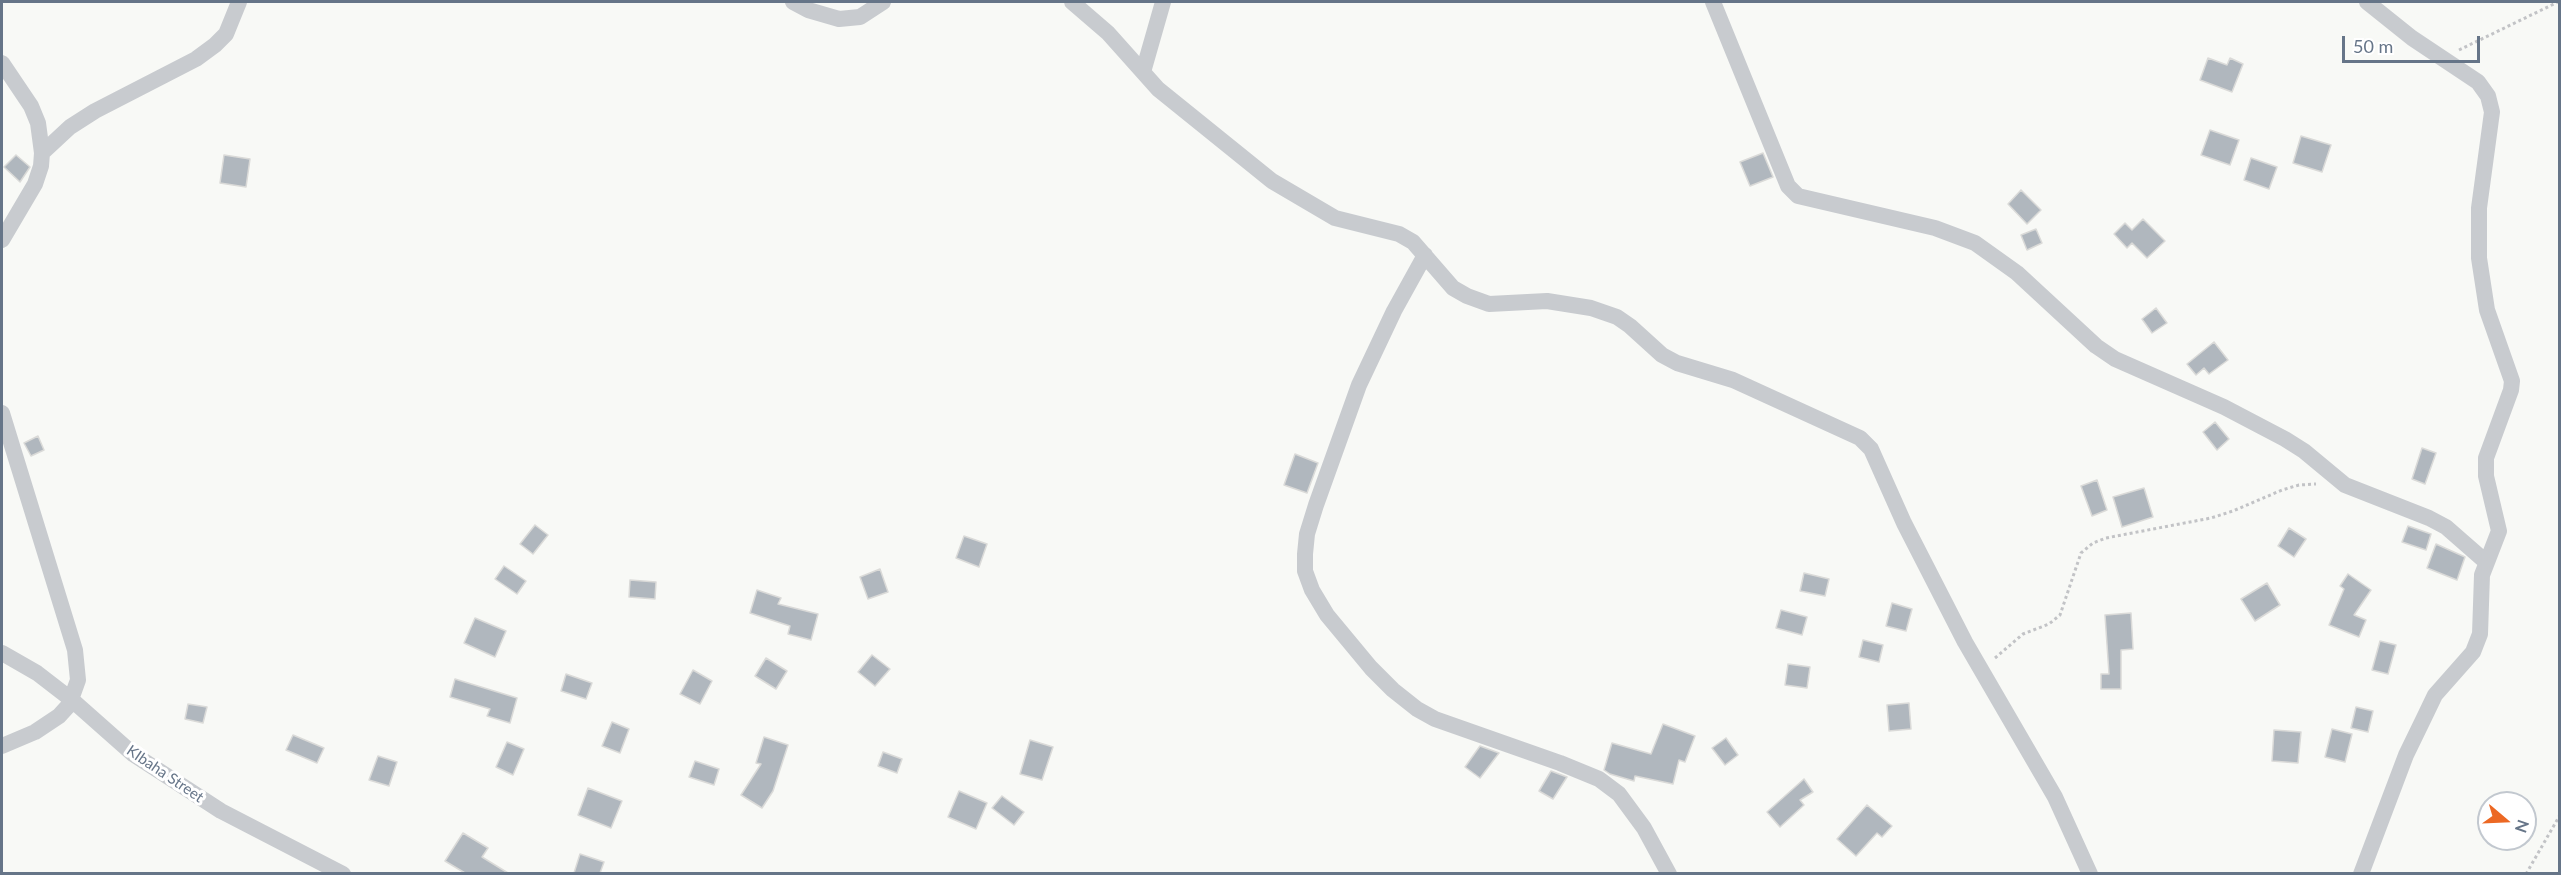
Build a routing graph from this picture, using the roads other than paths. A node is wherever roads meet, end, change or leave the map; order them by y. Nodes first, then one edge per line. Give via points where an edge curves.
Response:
1 (239, 2) edge
2 (794, 2) edge
3 (883, 2) edge
4 (1071, 2) edge
5 (1163, 2) edge
6 (1713, 2) edge
7 (2367, 2) edge
8 (2, 63) edge
9 (1143, 72) junction
10 (42, 153) junction
11 (2, 240) edge
12 (1425, 255) junction
13 (2, 413) edge
14 (2486, 562) junction
15 (2, 653) edge
16 (72, 700) junction
17 (2, 746) edge
18 (343, 873) edge
19 (1669, 873) edge
20 (2090, 873) edge
21 (2361, 873) edge

1 - 10 street via 226,34 215,45 196,59 94,111
2 - 3 street via 839,19 860,17
4 - 9 street via 1108,33
5 - 9 street
6 - 14 street via 1788,186 1798,196 1935,228 1975,243 2017,273 2115,359 2285,439 2345,485 2446,527
7 - 14 street via 2478,82 2488,96 2492,112 2479,208 2479,258 2487,310 2512,381 2486,458 2486,476 2499,531
8 - 10 street via 31,106
9 - 12 street via 1158,89 1299,199 1335,218 1399,234
10 - 11 street via 35,184
12 - 19 street via 1359,385 1319,495 1305,554 1305,571 1312,590 1327,615 1371,668 1417,709 1599,779 1619,794 1638,818
12 - 20 street via 1454,288 1467,296 1489,304 1547,301 1617,317 1677,363 1733,380 1860,438 1871,449 1965,642 2055,797
13 - 16 street via 75,650 78,680
14 - 21 street via 2477,645 2435,695 2406,754
15 - 16 street, KIbaha Street
16 - 17 street via 59,716 35,732
16 - 18 street, KIbaha Street via 133,754 221,812

